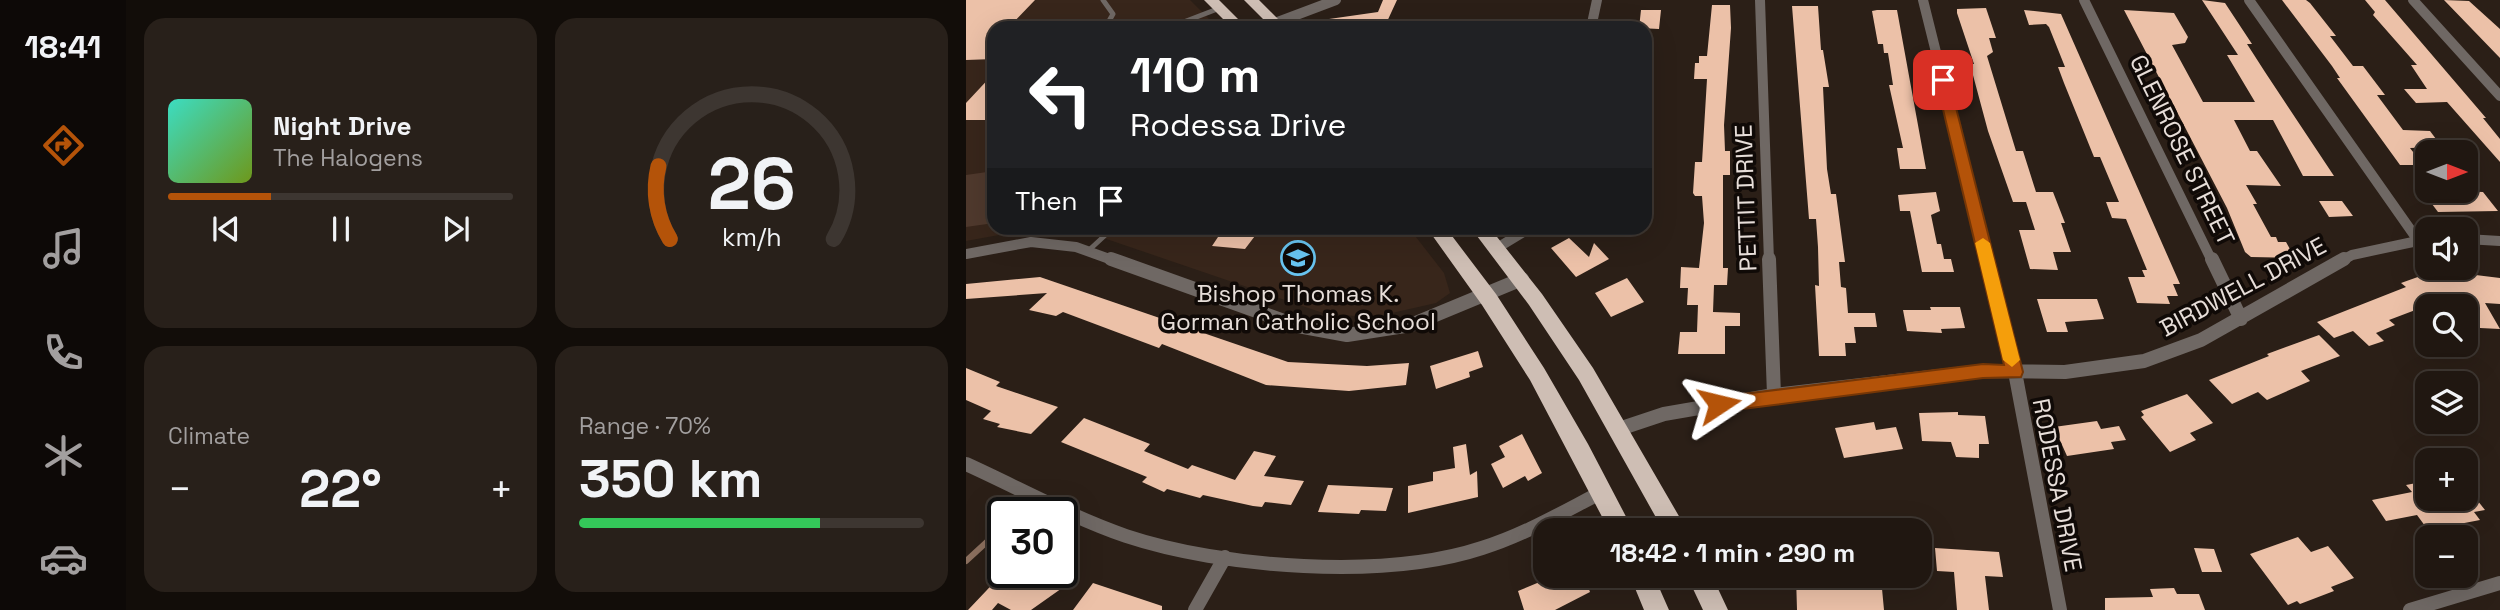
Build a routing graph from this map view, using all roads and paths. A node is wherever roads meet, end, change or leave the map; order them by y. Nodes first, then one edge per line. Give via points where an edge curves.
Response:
1 (1104, 0) edge
2 (1251, 0) edge
3 (1336, 0) edge
4 (1597, 0) edge
5 (1760, 0) edge
6 (1923, 0) edge
7 (2084, 0) edge
8 (2249, 0) edge
9 (2413, 0) edge
10 (1216, 4) edge
11 (1109, 21) edge
12 (1182, 21) edge
13 (1233, 21) edge
14 (1273, 21) edge
15 (1289, 21) edge
16 (1592, 21) edge
17 (2500, 96) edge
18 (2415, 229) edge
19 (1105, 235) edge
20 (1441, 235) edge
21 (1486, 235) edge
22 (1518, 235) edge
23 (2478, 240) edge
24 (2415, 241) edge
25 (2500, 241) edge
26 (1497, 248) junction
27 (1088, 251) junction
28 (966, 254) edge
29 (1522, 279) junction
30 (1486, 295) junction
31 (2241, 319) junction
32 (2015, 372) junction
33 (1774, 395) junction
34 (1622, 428) junction
35 (966, 464) edge
36 (1602, 492) junction
37 (1615, 518) edge
38 (1669, 518) edge
39 (1225, 557) junction
40 (2500, 583) edge
41 (1647, 588) edge
42 (1705, 588) edge
43 (1195, 610) edge
44 (1657, 610) edge
45 (1716, 610) edge
46 (2060, 610) edge
47 (2410, 610) edge

1 - 11 lane via 1113,15
2 - 14 highway
3 - 15 street
4 - 16 street
5 - 33 street, PETTIT DRIVE
6 - 32 street, RODESSA DRIVE
7 - 31 street, GLENROSE STREET
8 - 18 street
9 - 17 street
10 - 12 lane
10 - 13 highway
19 - 27 lane
20 - 30 highway
21 - 26 highway
22 - 26 street
23 - 25 street
24 - 31 street, BIRDWELL DRIVE via 2353,255
26 - 29 highway
27 - 28 street via 1031,242
27 - 30 street via 1284,321 1336,334 1397,329
29 - 30 street
29 - 34 highway
30 - 36 highway via 1559,408
31 - 32 street, BIRDWELL DRIVE via 2144,361 2065,372
32 - 33 street, BIRDWELL DRIVE via 1983,371
32 - 46 street, RODESSA DRIVE
33 - 34 street, BIRDWELL DRIVE via 1664,414
34 - 38 highway
35 - 39 street via 1123,535
36 - 37 highway
36 - 39 street via 1511,537 1440,559 1374,565
39 - 43 street
40 - 47 street
41 - 44 highway
42 - 45 highway

